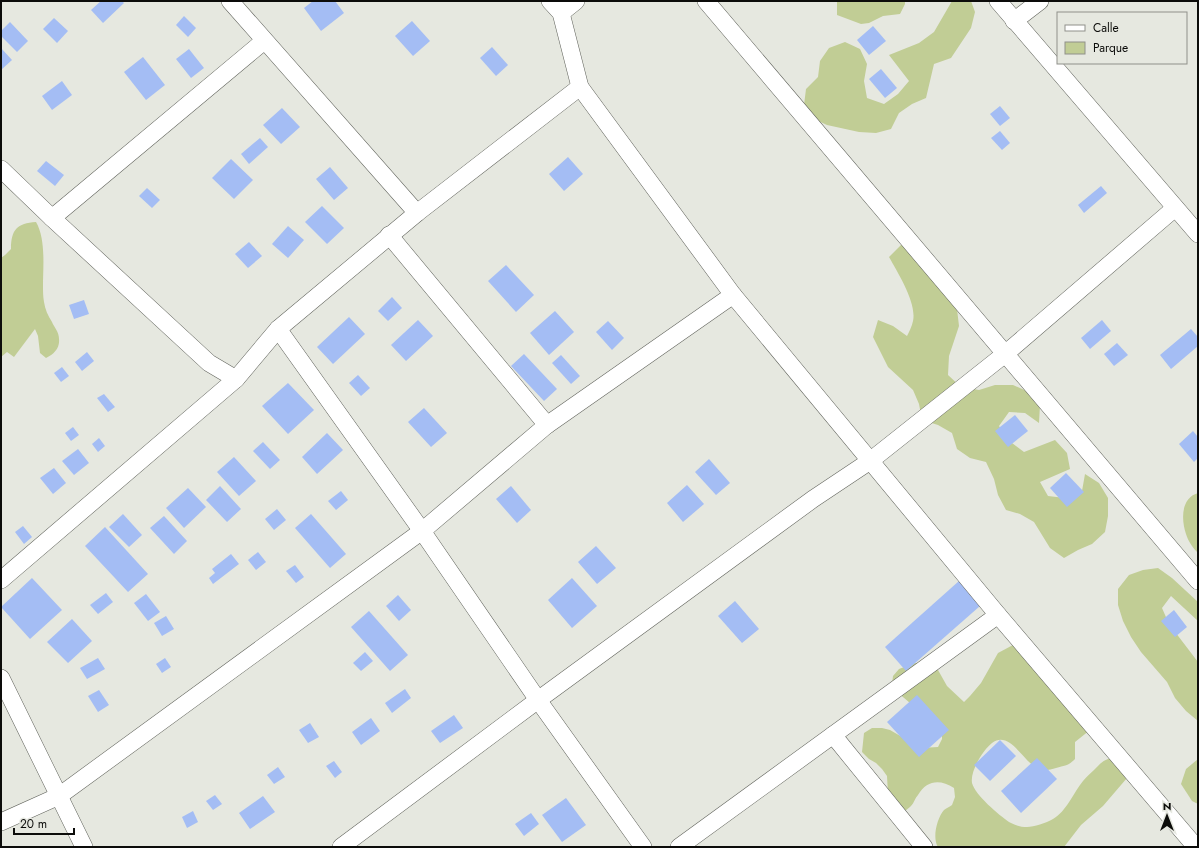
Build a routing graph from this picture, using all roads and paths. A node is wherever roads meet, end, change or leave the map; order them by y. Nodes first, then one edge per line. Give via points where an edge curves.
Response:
1 (230, 1) edge
2 (576, 1) edge
3 (706, 1) edge
4 (998, 1) edge
5 (1040, 1) edge
6 (556, 7) edge
7 (1014, 21) junction
8 (264, 41) junction
9 (580, 87) junction
10 (1, 169) edge
11 (1175, 208) junction
12 (417, 213) junction
13 (52, 218) junction
14 (1198, 234) edge
15 (389, 235) junction
16 (733, 295) junction
17 (278, 329) junction
18 (1005, 354) junction
19 (236, 379) junction
20 (547, 425) junction
21 (870, 461) junction
22 (422, 531) junction
23 (1, 580) edge
24 (1198, 581) edge
25 (998, 615) junction
26 (1, 678) edge
27 (538, 700) junction
28 (833, 734) junction
29 (59, 796) junction
30 (1, 822) edge
31 (84, 847) edge
32 (341, 847) edge
33 (642, 847) edge
34 (679, 847) edge
35 (924, 847) edge
36 (1196, 847) edge

1 - 8 street
2 - 6 street
3 - 18 street
4 - 7 street
5 - 7 street
6 - 9 street
7 - 11 street
8 - 12 street
8 - 13 street
9 - 12 street
9 - 16 street
10 - 13 street
11 - 14 street
11 - 18 street
12 - 15 street
13 - 19 street via 209,363
15 - 17 street
15 - 20 street
16 - 20 street
16 - 21 street
17 - 19 street
17 - 22 street
18 - 21 street
18 - 24 street
19 - 23 street
20 - 22 street
21 - 25 street
21 - 27 street via 813,499
22 - 27 street
22 - 29 street
25 - 28 street
25 - 36 street
26 - 29 street
27 - 32 street
27 - 33 street
28 - 34 street
28 - 35 street
29 - 30 street
29 - 31 street

